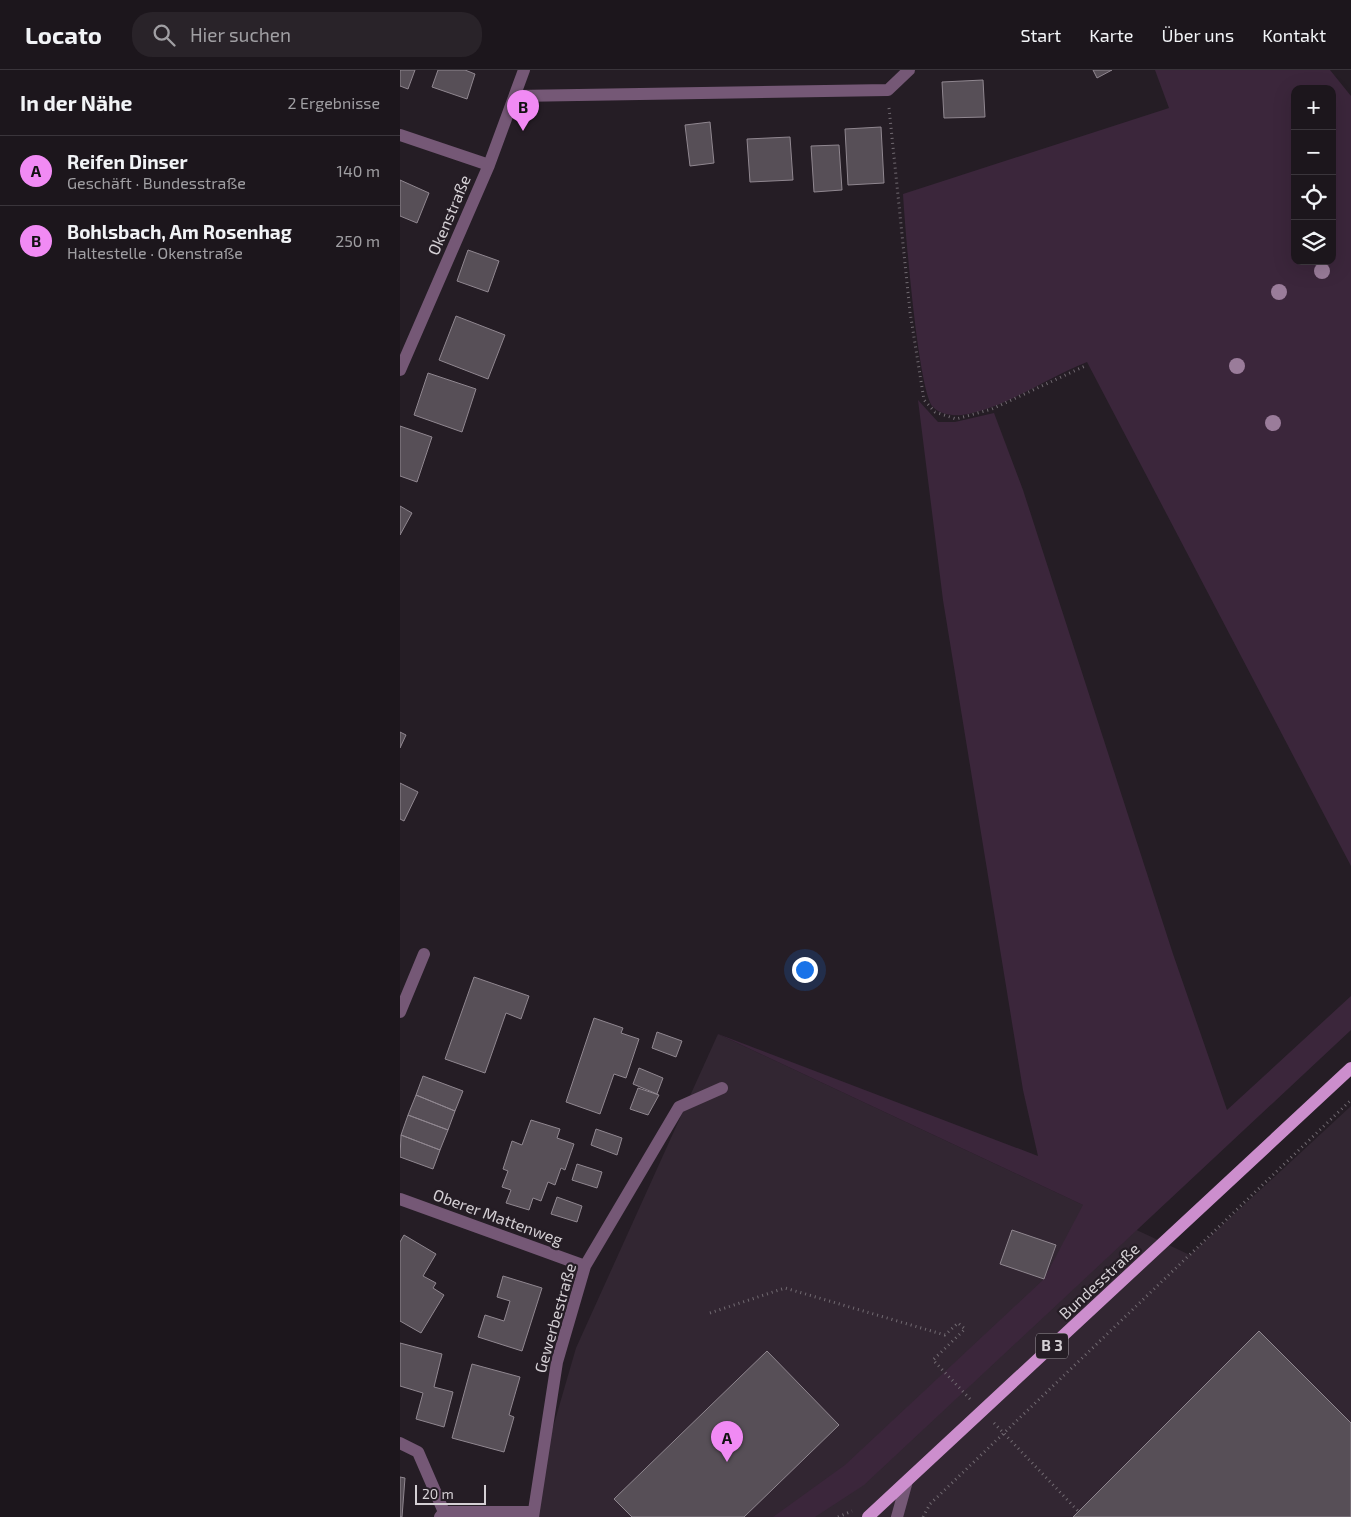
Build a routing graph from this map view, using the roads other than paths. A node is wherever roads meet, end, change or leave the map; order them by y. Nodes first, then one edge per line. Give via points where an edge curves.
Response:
1 (524, 70) edge
2 (909, 70) edge
3 (516, 96) junction
4 (400, 135) edge
5 (489, 165) junction
6 (400, 370) edge
7 (424, 954) dead end
8 (400, 1012) edge
9 (1351, 1068) edge
10 (722, 1088) dead end
11 (400, 1199) edge
12 (585, 1266) junction
13 (400, 1443) edge
14 (908, 1481) junction
15 (442, 1514) edge
16 (532, 1515) edge
17 (868, 1517) edge
18 (897, 1517) edge

1 - 3 street, Okenstraße
2 - 3 street via 888,90
3 - 5 street, Okenstraße
4 - 5 street
5 - 6 street, Okenstraße
7 - 8 street
9 - 14 main road, Bundesstraße / B 3
10 - 12 street, Gewerbestraße via 679,1106
11 - 12 street, Oberer Mattenweg
12 - 16 street, Gewerbestraße via 557,1362
13 - 15 street via 418,1452
14 - 17 main road, Bundesstraße / B 3
14 - 18 street
15 - 16 street

